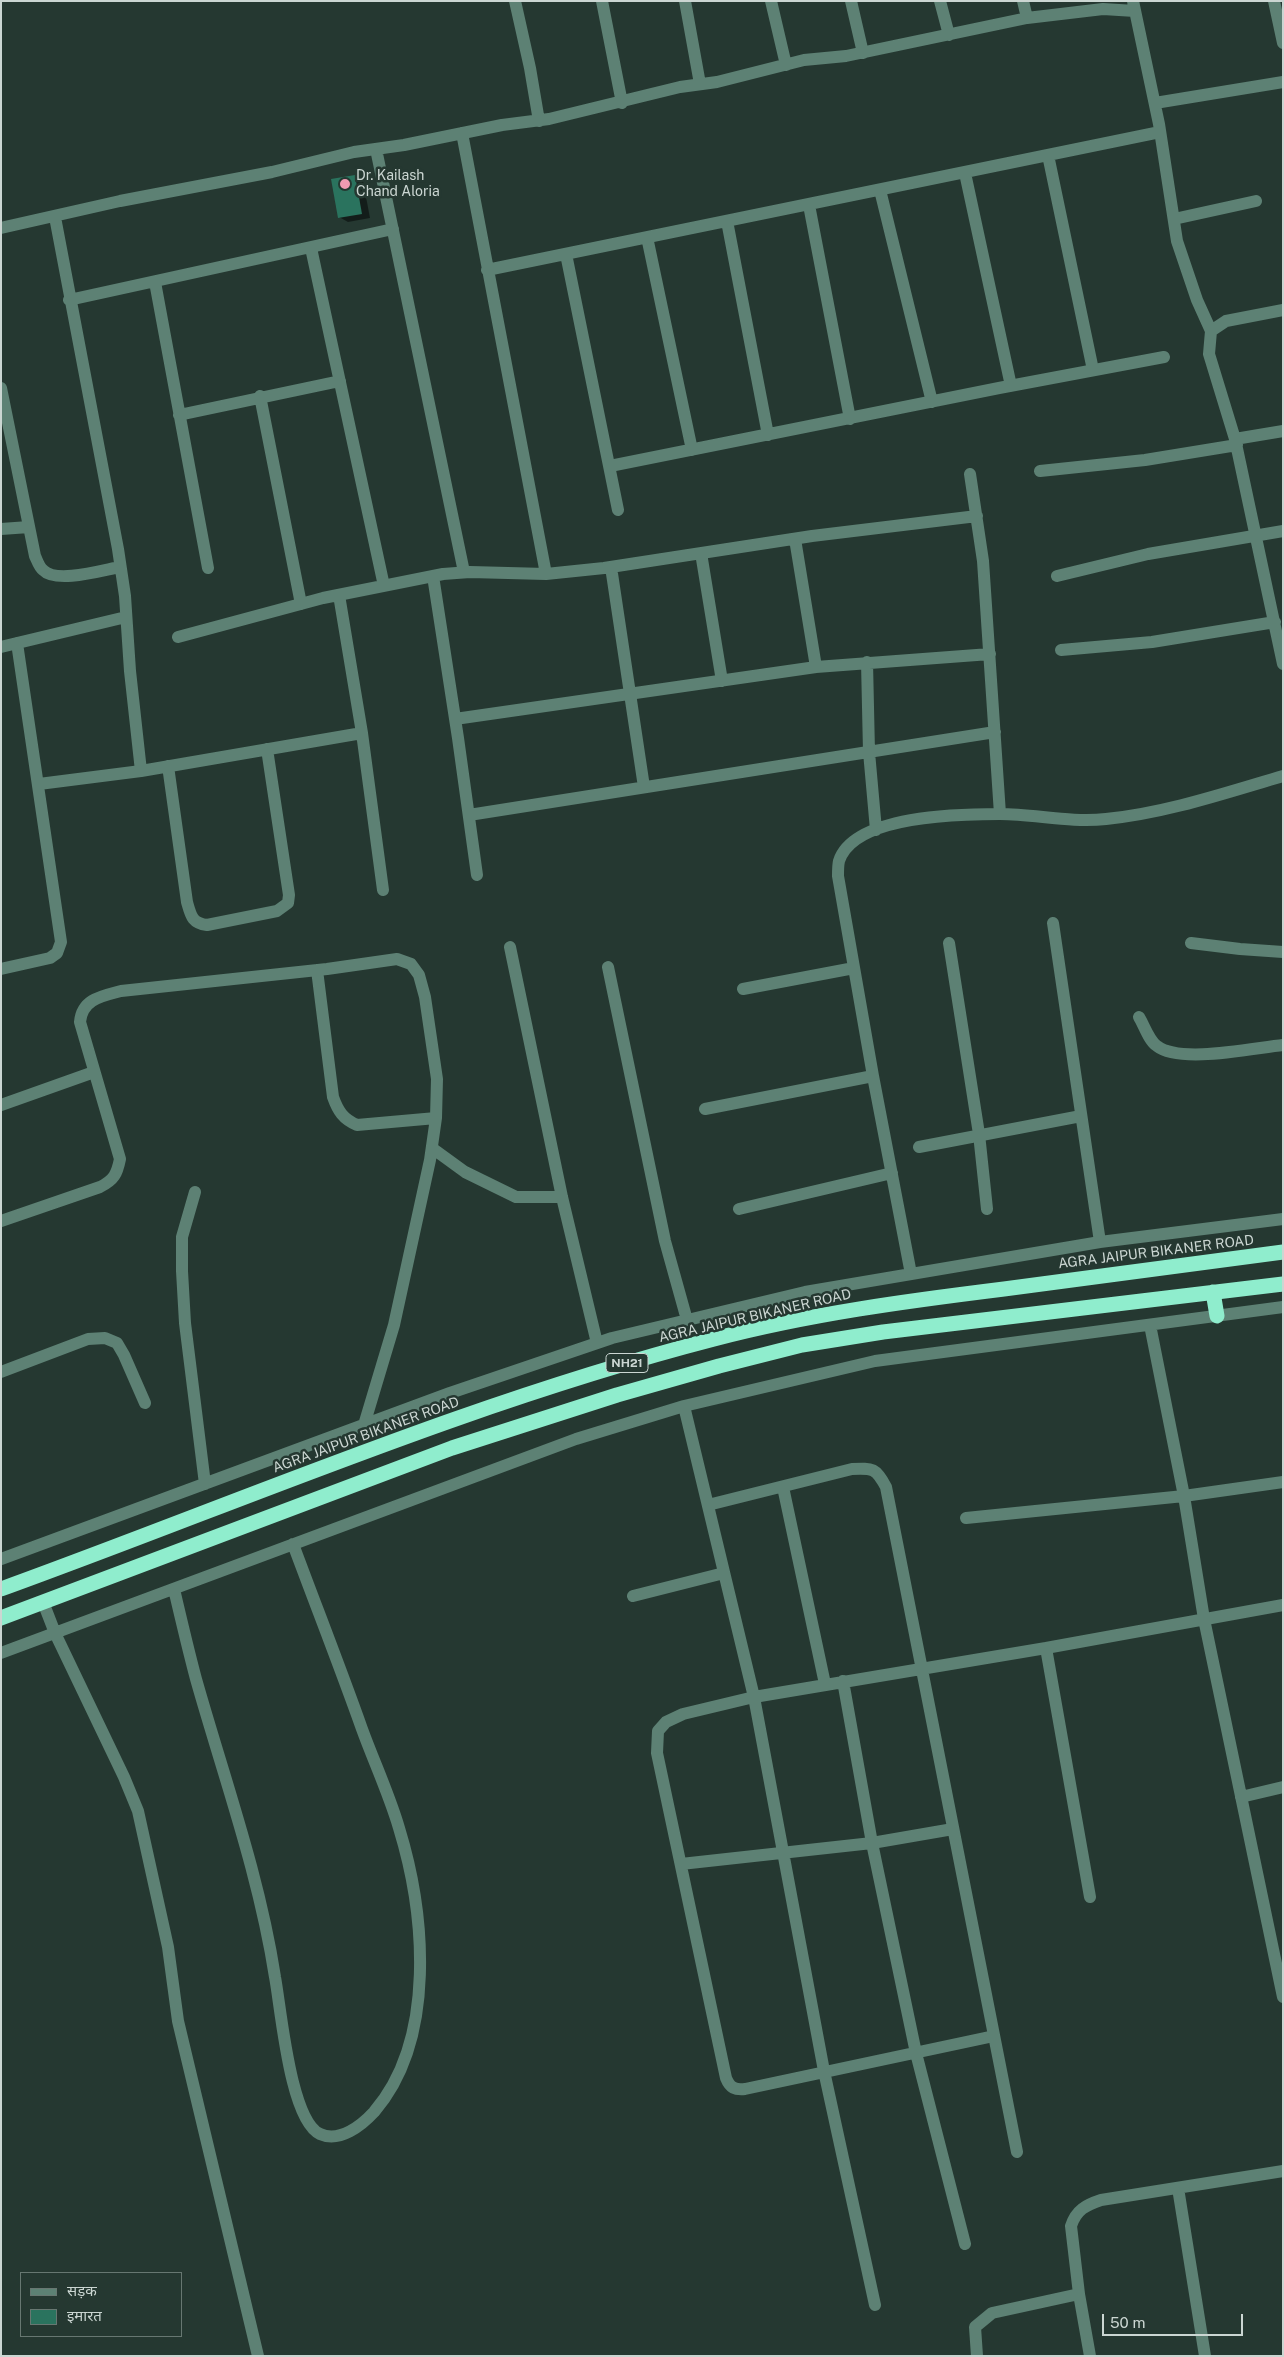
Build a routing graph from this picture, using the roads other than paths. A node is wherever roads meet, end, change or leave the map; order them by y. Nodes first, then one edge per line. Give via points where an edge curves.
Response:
1 (515, 1) edge
2 (602, 1) edge
3 (684, 1) edge
4 (772, 1) edge
5 (851, 1) edge
6 (940, 1) edge
7 (1023, 1) edge
8 (1274, 1) edge
9 (1134, 6) edge
10 (1027, 18) junction
11 (1281, 21) edge
12 (949, 35) junction
13 (1283, 43) edge
14 (863, 53) junction
15 (786, 65) junction
16 (1283, 82) edge
17 (700, 84) junction
18 (622, 102) junction
19 (1155, 103) junction
20 (539, 121) junction
21 (1160, 132) junction
22 (462, 133) junction
23 (376, 149) junction
24 (1048, 156) junction
25 (965, 173) junction
26 (880, 190) junction
27 (1256, 201) dead end
28 (809, 205) junction
29 (55, 217) junction
30 (1174, 219) junction
31 (727, 221) junction
32 (1, 228) edge
33 (393, 229) junction
34 (648, 237) junction
35 (311, 248) junction
36 (566, 254) junction
37 (487, 270) junction
38 (155, 282) junction
39 (69, 300) junction
40 (1283, 310) edge
41 (1211, 332) junction
42 (1164, 357) dead end
43 (1093, 370) junction
44 (340, 381) junction
45 (1011, 386) junction
46 (1, 388) edge
47 (260, 396) junction
48 (932, 402) junction
49 (179, 415) junction
50 (850, 419) junction
51 (1283, 430) edge
52 (768, 435) junction
53 (1236, 442) junction
54 (7, 444) edge
55 (692, 450) junction
56 (610, 466) junction
57 (1040, 471) dead end
58 (970, 474) dead end
59 (618, 510) dead end
60 (977, 516) junction
61 (29, 527) junction
62 (1, 529) edge
63 (1283, 531) edge
64 (1257, 536) junction
65 (795, 539) junction
66 (701, 553) junction
67 (120, 566) junction
68 (611, 567) junction
69 (208, 568) dead end
70 (464, 572) junction
71 (546, 574) junction
72 (433, 576) junction
73 (1057, 576) dead end
74 (384, 586) junction
75 (339, 595) junction
76 (302, 604) junction
77 (126, 617) junction
78 (1275, 622) junction
79 (178, 637) dead end
80 (17, 643) junction
81 (1, 646) edge
82 (1061, 650) dead end
83 (990, 654) junction
84 (867, 662) junction
85 (1283, 664) edge
86 (816, 667) junction
87 (722, 681) junction
88 (630, 693) junction
89 (455, 719) junction
90 (995, 732) junction
91 (362, 733) junction
92 (268, 749) junction
93 (870, 752) junction
94 (168, 766) junction
95 (141, 771) junction
96 (1283, 776) edge
97 (39, 784) junction
98 (644, 787) junction
99 (1000, 814) junction
100 (469, 815) junction
101 (876, 830) junction
102 (477, 875) dead end
103 (383, 890) dead end
104 (1053, 923) dead end
105 (949, 943) dead end
106 (1191, 943) dead end
107 (510, 946) dead end
108 (1283, 952) edge
109 (608, 967) dead end
110 (854, 968) junction
111 (1, 969) edge
112 (317, 970) junction
113 (743, 989) dead end
114 (1139, 1016) dead end
115 (1283, 1045) edge
116 (94, 1072) junction
117 (873, 1076) junction
118 (1, 1105) edge
119 (705, 1109) dead end
120 (1081, 1116) junction
121 (436, 1118) junction
122 (979, 1134) junction
123 (919, 1147) dead end
124 (432, 1148) junction
125 (892, 1173) junction
126 (195, 1192) dead end
127 (562, 1197) junction
128 (739, 1209) dead end
129 (987, 1209) dead end
130 (1283, 1219) edge
131 (1, 1221) edge
132 (1100, 1242) junction
133 (1283, 1252) edge
134 (911, 1274) junction
135 (1283, 1284) edge
136 (1213, 1292) junction
137 (1283, 1307) edge
138 (1217, 1316) junction
139 (687, 1320) junction
140 (1150, 1325) junction
141 (597, 1343) junction
142 (1, 1372) edge
143 (144, 1403) dead end
144 (684, 1406) junction
145 (364, 1425) junction
146 (1283, 1482) edge
147 (205, 1484) junction
148 (783, 1486) junction
149 (1184, 1496) junction
150 (708, 1505) junction
151 (966, 1518) dead end
152 (293, 1544) junction
153 (1, 1559) edge
154 (724, 1573) junction
155 (1, 1589) edge
156 (174, 1589) junction
157 (633, 1596) dead end
158 (43, 1602) junction
159 (1283, 1605) edge
160 (1, 1618) edge
161 (1204, 1619) junction
162 (55, 1633) junction
163 (1046, 1648) junction
164 (1, 1653) edge
165 (921, 1668) junction
166 (843, 1681) junction
167 (825, 1684) junction
168 (754, 1697) junction
169 (1283, 1787) edge
170 (1241, 1797) junction
171 (953, 1829) junction
172 (872, 1843) junction
173 (782, 1852) junction
174 (680, 1864) junction
175 (1090, 1898) dead end
176 (1283, 1997) edge
177 (994, 2036) junction
178 (916, 2053) junction
179 (824, 2071) junction
180 (1017, 2152) dead end
181 (1283, 2171) edge
182 (1178, 2188) junction
183 (966, 2244) dead end
184 (1080, 2294) junction
185 (875, 2305) dead end
186 (258, 2356) edge
187 (977, 2356) edge
188 (1090, 2356) edge
189 (1205, 2356) edge

1 - 20 street
2 - 18 street
3 - 17 street
4 - 15 street
5 - 14 street
6 - 12 street
7 - 10 street
8 - 11 street
9 - 10 street
9 - 19 street
10 - 12 street
11 - 13 street
12 - 14 street
14 - 15 street
15 - 17 street
16 - 19 street
17 - 18 street
18 - 20 street
19 - 21 street
20 - 22 street via 502,124
21 - 24 street
21 - 30 street
22 - 23 street
22 - 37 street
23 - 29 street
23 - 33 street
24 - 25 street
24 - 43 street
25 - 26 street
25 - 45 street
26 - 28 street
26 - 48 street
27 - 30 street
28 - 31 street
28 - 50 street
29 - 32 street
29 - 39 street
30 - 41 street via 1183,258
31 - 34 street
31 - 52 street
33 - 35 street
33 - 70 street
34 - 36 street
34 - 55 street
35 - 38 street
35 - 44 street
36 - 37 street
36 - 56 street
37 - 71 street
38 - 39 street
38 - 49 street
39 - 67 street
40 - 41 street via 1226,321
41 - 53 street via 1209,354
42 - 43 street
43 - 45 street
44 - 47 street
44 - 74 street
45 - 48 street
46 - 54 street
47 - 49 street
47 - 76 street
48 - 50 street
49 - 69 street
50 - 52 street
51 - 53 street
52 - 55 street
53 - 57 street via 1145,460
53 - 64 street
54 - 61 street
55 - 56 street
56 - 59 street
58 - 60 street
60 - 65 street
60 - 83 street
61 - 62 street
61 - 67 street via 35,556 43,570 54,576 67,577
63 - 64 street
64 - 73 street via 1148,554
64 - 78 street
65 - 66 street
65 - 86 street
66 - 68 street
66 - 87 street
67 - 77 street
68 - 71 street
68 - 88 street
70 - 71 street
70 - 72 street
72 - 74 street
72 - 89 street
74 - 75 street
75 - 76 street
75 - 91 street
76 - 79 street
77 - 80 street
77 - 95 street
78 - 82 street via 1152,642
78 - 85 street
80 - 81 street
80 - 97 street
83 - 84 street
83 - 90 street
84 - 86 street
84 - 93 street
86 - 87 street
87 - 88 street
88 - 89 street
88 - 98 street
89 - 100 street
90 - 93 street
90 - 99 street
91 - 92 street
91 - 103 street
92 - 94 street
92 - 94 street via 288,903 276,910 207,925 197,924 191,918 187,902
93 - 98 street
93 - 101 street
94 - 95 street
95 - 97 street
96 - 99 street via 1141,815 1072,820
97 - 111 street via 61,942 57,953 50,958
98 - 100 street
99 - 101 street via 910,820
100 - 102 street
101 - 110 street via 856,839 839,861 838,876
104 - 120 street
105 - 122 street
106 - 108 street
107 - 127 street
109 - 139 street via 665,1241
110 - 113 street
110 - 117 street
112 - 116 street via 121,991 96,998 87,1004 80,1022
112 - 121 street via 337,1111 357,1125
112 - 121 street via 397,959 411,964 420,975 436,1079
114 - 115 street via 1155,1046 1173,1054 1192,1055
116 - 118 street
116 - 131 street via 120,1159 117,1173 100,1187
117 - 119 street
117 - 125 street
120 - 122 street
120 - 132 street
121 - 124 street
122 - 123 street
122 - 129 street
124 - 127 street via 465,1172 516,1197
124 - 145 street via 394,1325
125 - 128 street
125 - 134 street
126 - 147 street via 182,1237 182,1271 184,1323
127 - 141 street
130 - 132 street
132 - 134 street
133 - 155 highway, AGRA JAIPUR BIKANER ROAD / NH21 via 888,1304 717,1338 612,1367 436,1425
134 - 139 street via 805,1292
135 - 136 highway, NH21
136 - 138 highway
136 - 158 highway, NH21 via 883,1332 802,1345 719,1366 452,1448
137 - 138 street
138 - 140 street
139 - 141 street
140 - 144 street via 875,1361
140 - 149 street
141 - 145 street
142 - 143 street via 88,1339 105,1338 117,1343
144 - 150 street
144 - 152 street via 576,1439
145 - 147 street
146 - 149 street
147 - 153 street
148 - 150 street
148 - 165 street via 869,1468 880,1476 886,1487
148 - 167 street
149 - 151 street
149 - 161 street
150 - 154 street
152 - 156 street
152 - 156 street via 399,1827 416,1911 420,1954 416,2015 403,2065 386,2098 366,2120 347,2133 330,2136 318,2133 310,2125 298,2101 264,1913 246,1840 196,1678
154 - 157 street
154 - 168 street
156 - 162 street
158 - 160 highway, NH21
158 - 162 street
159 - 161 street
161 - 163 street
161 - 170 street
162 - 164 street
162 - 186 street via 138,1811 168,1947 178,2022
163 - 165 street
163 - 175 street
165 - 166 street
165 - 171 street
166 - 167 street
166 - 172 street
167 - 168 street
168 - 173 street
168 - 174 street via 683,1714 666,1722 658,1731 657,1753
169 - 170 street
170 - 176 street
171 - 172 street
171 - 177 street
172 - 173 street
172 - 178 street
173 - 174 street
173 - 179 street
174 - 179 street via 728,2084 737,2090 745,2089
177 - 178 street
177 - 180 street
178 - 179 street
178 - 183 street
179 - 185 street
181 - 182 street
182 - 184 street via 1102,2200 1080,2210 1071,2226
182 - 189 street
184 - 187 street via 992,2313 975,2327
184 - 188 street

